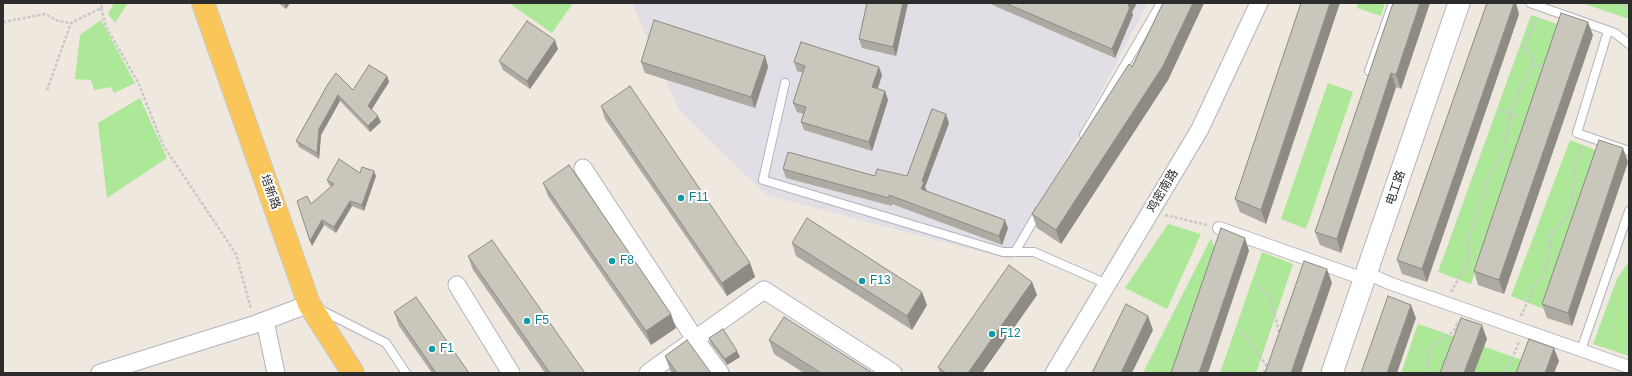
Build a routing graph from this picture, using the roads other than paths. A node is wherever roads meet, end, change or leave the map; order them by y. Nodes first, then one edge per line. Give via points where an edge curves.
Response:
1 (203, 3) edge
2 (1161, 3) edge
3 (1259, 3) edge
4 (1393, 3) edge
5 (1459, 3) edge
6 (1530, 3) edge
7 (1608, 31) junction
8 (1629, 44) edge
9 (1369, 71) edge
10 (785, 83) dead end
11 (1078, 144) edge
12 (1629, 150) edge
13 (583, 168) dead end
14 (1043, 205) edge
15 (1629, 211) edge
16 (1219, 228) edge
17 (1015, 252) junction
18 (1366, 276) junction
19 (1107, 284) junction
20 (457, 285) dead end
21 (310, 304) junction
22 (260, 322) junction
23 (695, 339) junction
24 (1581, 350) junction
25 (1629, 367) edge
26 (100, 373) edge
27 (276, 373) edge
28 (354, 373) edge
29 (406, 373) edge
30 (511, 373) edge
31 (648, 373) edge
32 (720, 373) edge
33 (893, 373) edge
34 (1054, 373) edge
35 (1332, 373) edge

1 - 21 highway, 培新路
2 - 11 lane
3 - 19 street, 鸡密南路 via 1200,129
4 - 9 lane
5 - 18 street, 电工路
6 - 7 lane
7 - 8 lane
7 - 12 lane via 1577,134
10 - 17 lane via 763,180 1003,252
13 - 23 street
14 - 17 lane
15 - 24 lane
16 - 18 street
17 - 19 lane via 1034,252
18 - 24 street
18 - 35 street, 电工路
19 - 34 street, 鸡密南路
20 - 30 street
21 - 22 street
21 - 28 highway, 培新路
21 - 29 lane via 386,343
22 - 26 street
22 - 27 street
23 - 31 street
23 - 32 street
23 - 33 street via 764,290
24 - 25 street

